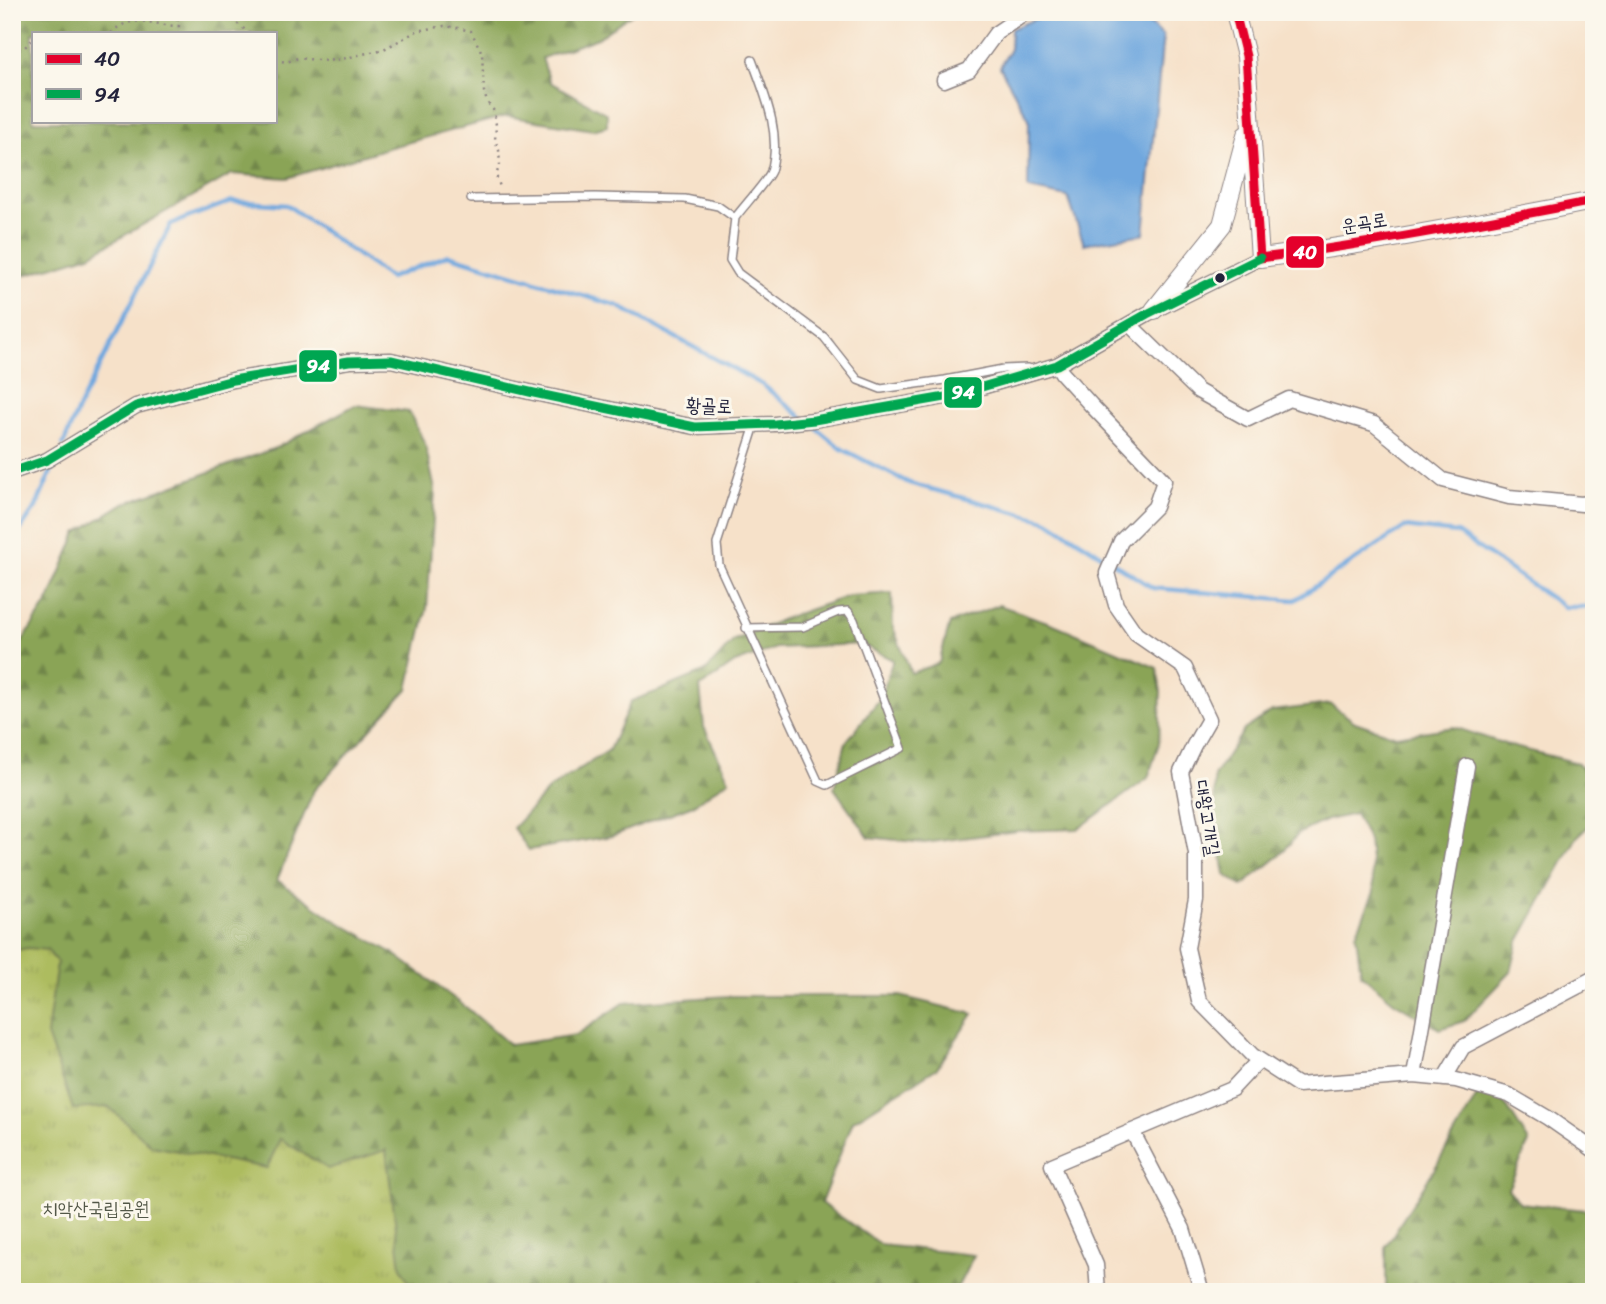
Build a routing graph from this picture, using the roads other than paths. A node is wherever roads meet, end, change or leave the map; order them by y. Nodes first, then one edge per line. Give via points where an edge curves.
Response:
1 (1027, 12) edge
2 (1236, 12) edge
3 (752, 61) dead end
4 (944, 80) dead end
5 (1250, 118) junction
6 (471, 199) dead end
7 (1594, 201) edge
8 (735, 218) junction
9 (1260, 258) junction
10 (1154, 310) junction
11 (1129, 324) junction
12 (1053, 366) junction
13 (755, 425) junction
14 (12, 472) edge
15 (1594, 502) edge
16 (746, 628) junction
17 (1467, 766) dead end
18 (1594, 978) edge
19 (1259, 1060) junction
20 (1414, 1076) junction
21 (1444, 1079) junction
22 (1132, 1131) junction
23 (1594, 1150) edge
24 (1098, 1292) edge
25 (1202, 1292) edge

1 - 4 street via 996,33 969,70
2 - 5 street via 1246,56
3 - 8 lane via 776,136 771,173
5 - 9 street
5 - 10 street via 1222,225
6 - 8 lane via 685,199 718,206
7 - 9 street, 운곡로
8 - 12 lane via 730,260 738,273 824,337 858,380 881,389 1003,369
9 - 10 street, 황골로
10 - 11 street, 황골로
11 - 12 street, 황골로
11 - 15 street via 1198,391 1248,419 1289,399 1374,424 1443,480 1509,497 1582,505
12 - 13 street, 황골로 via 951,396 814,420
12 - 19 street, 대왕고개길 via 1164,481 1155,507 1121,541 1107,573 1116,605 1129,625 1185,668 1209,719 1181,772 1196,855 1196,900 1187,948 1199,1001
13 - 14 street, 황골로 via 695,427 391,360 349,361 233,380 136,406 47,460
13 - 16 lane via 717,544 719,565
16 - 16 lane via 818,781 827,785 902,748 848,611 803,627
17 - 20 street
18 - 21 street via 1463,1047
19 - 20 street, 대왕고개길 via 1298,1085
19 - 22 street via 1232,1088
20 - 21 street, 대왕고개길
21 - 23 street, 대왕고개길 via 1509,1095
22 - 24 street via 1052,1165 1096,1265
22 - 25 street via 1183,1229

